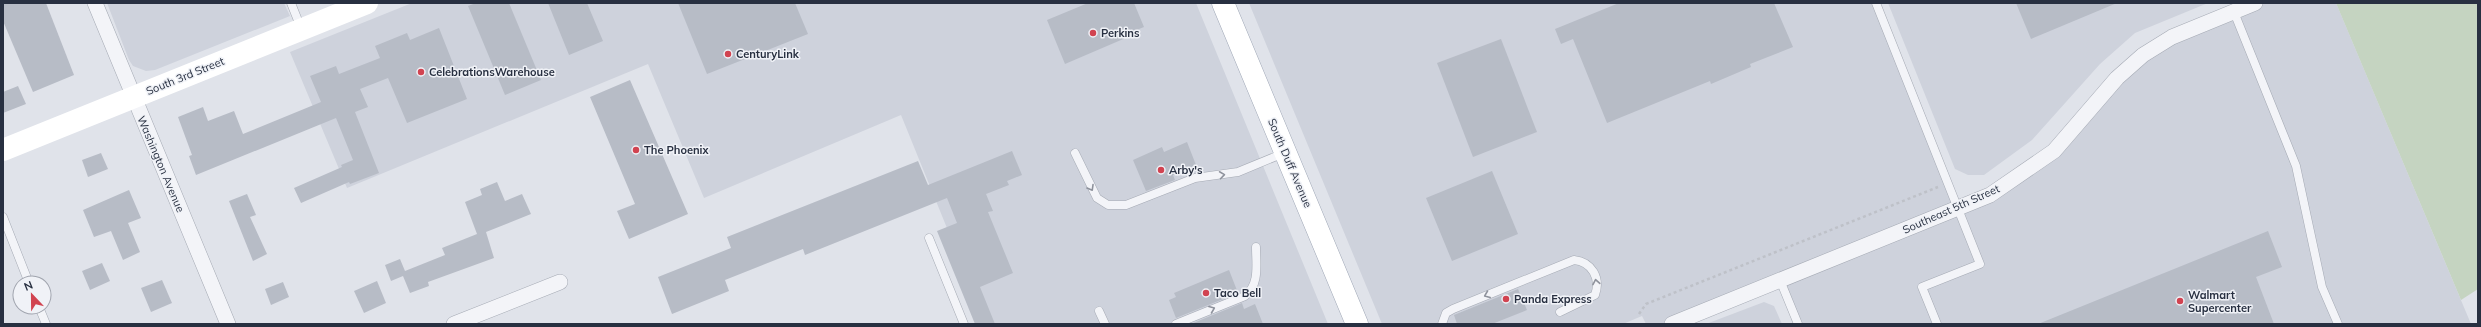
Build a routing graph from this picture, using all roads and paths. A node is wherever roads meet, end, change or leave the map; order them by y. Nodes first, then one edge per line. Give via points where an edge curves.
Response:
1 (95, 3) edge
2 (291, 3) edge
3 (367, 3) edge
4 (1223, 3) edge
5 (1876, 3) edge
6 (2255, 3) edge
7 (2234, 12) junction
8 (302, 29) junction
9 (134, 97) junction
10 (3, 150) edge
11 (1286, 152) junction
12 (1075, 153) dead end
13 (1935, 188) dead end
14 (1958, 208) junction
15 (3, 217) edge
16 (929, 238) dead end
17 (1256, 247) dead end
18 (26, 275) edge
19 (1780, 280) junction
20 (560, 282) dead end
21 (1099, 311) dead end
22 (1560, 312) dead end
23 (1638, 314) dead end
24 (228, 324) edge
25 (454, 324) edge
26 (964, 324) edge
27 (1105, 324) edge
28 (1176, 324) edge
29 (1357, 324) edge
30 (1442, 324) edge
31 (1672, 324) edge
32 (1798, 324) edge
33 (1937, 324) edge
34 (2338, 324) edge

1 - 9 street, Washington Avenue
2 - 8 lane
3 - 8 main road, South 3rd Street
4 - 11 main road, South Duff Avenue
5 - 14 lane
6 - 7 street, Southeast 5th Street
7 - 14 street, Southeast 5th Street via 2172,37 2143,55 2117,78 2054,152 1990,195
7 - 34 lane via 2296,166 2322,287
8 - 9 main road, South 3rd Street
9 - 10 main road, South 3rd Street
9 - 24 street, Washington Avenue
12 -> 11 lane via 1097,198 1108,205 1126,205 1195,178 1238,172
11 - 29 main road, South Duff Avenue
13 - 23 path via 1646,304
14 - 19 street, Southeast 5th Street
14 - 33 lane via 1980,264 1922,287
15 - 18 lane
16 - 26 lane
28 -> 17 lane via 1245,296 1252,290 1256,283
19 - 31 street, Southeast 5th Street
19 - 32 lane
20 - 25 street
21 - 27 lane
22 -> 30 lane via 1595,295 1597,280 1591,266 1584,261 1574,260 1453,309 1446,313

